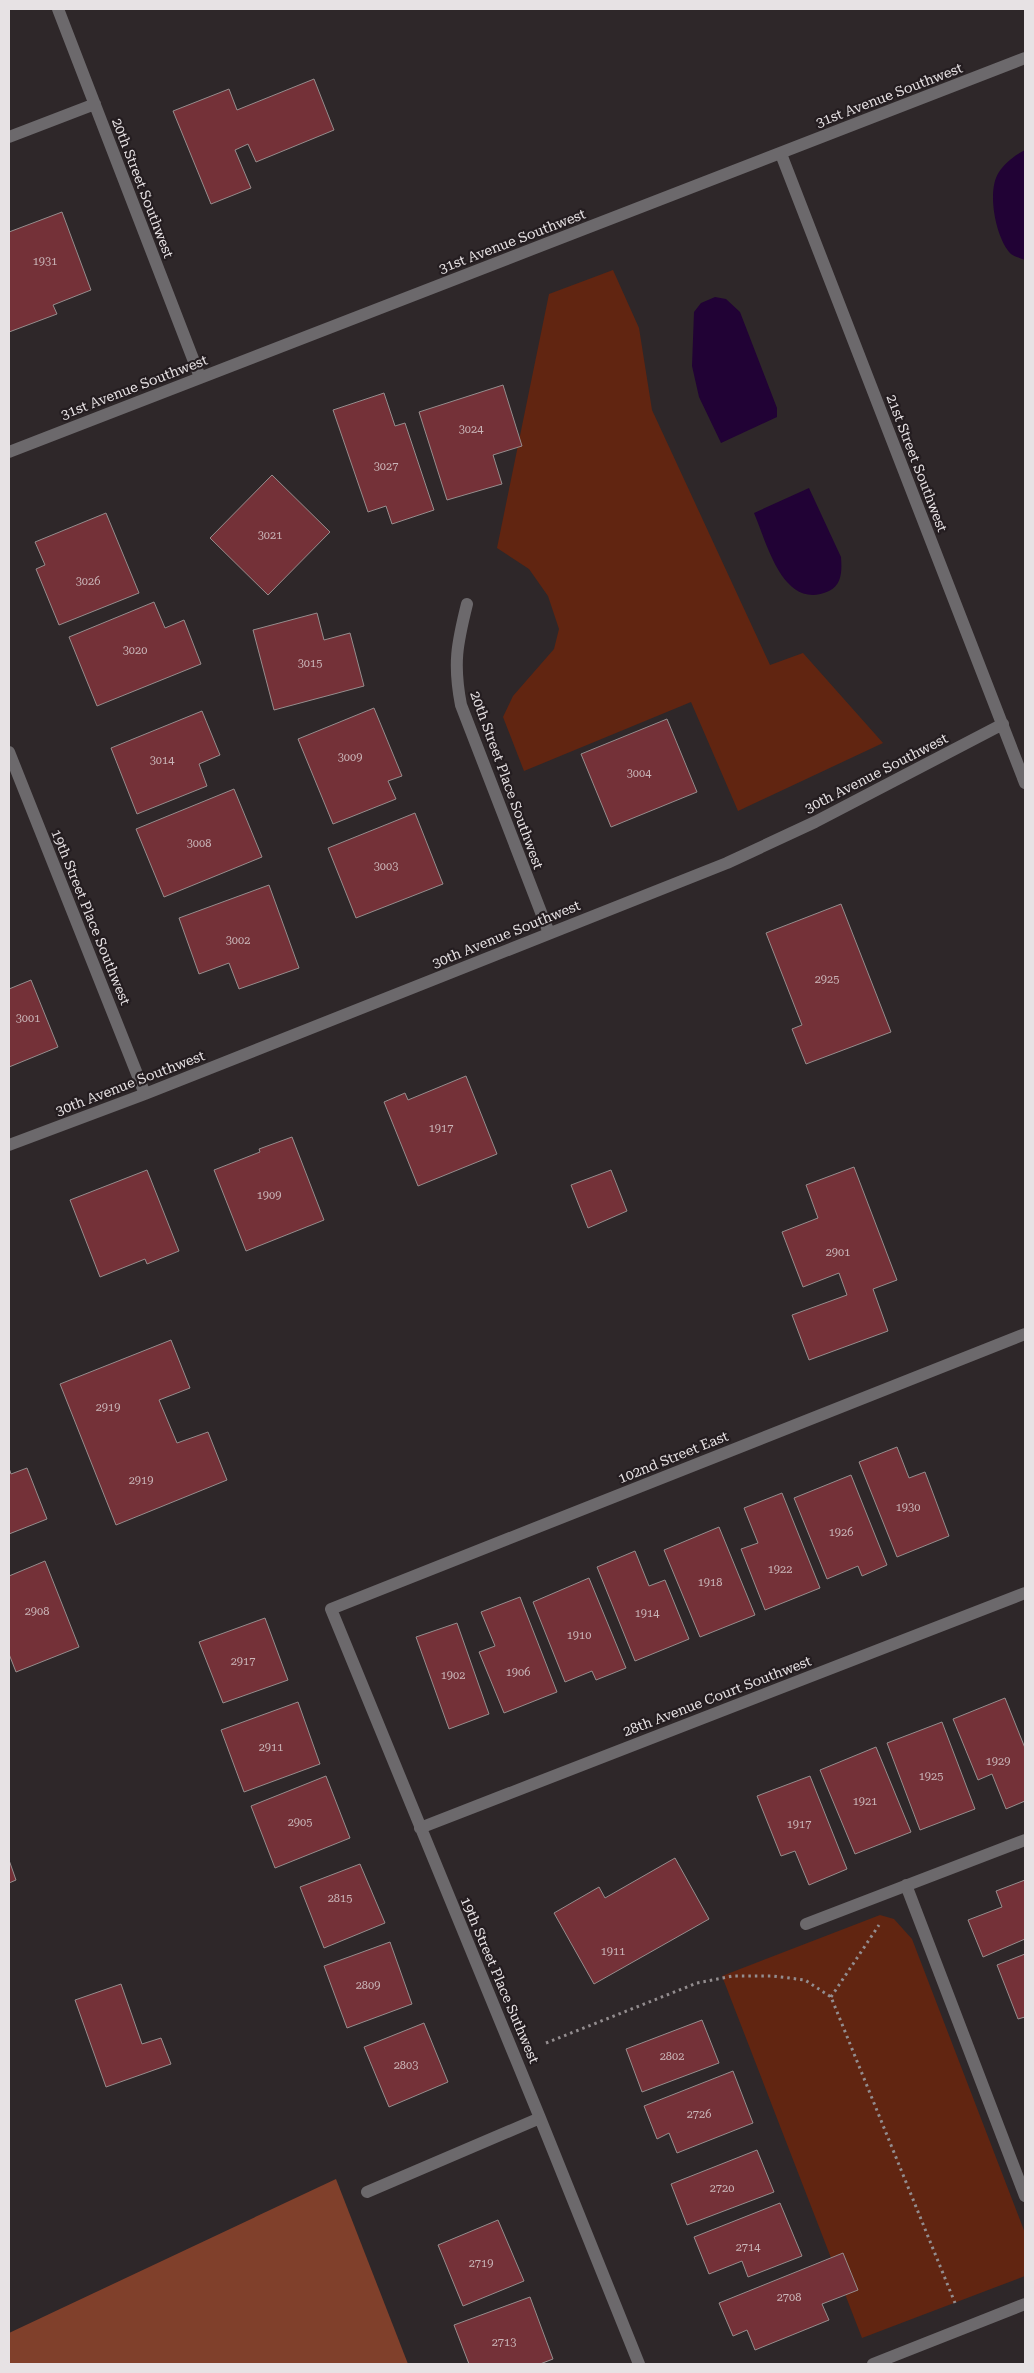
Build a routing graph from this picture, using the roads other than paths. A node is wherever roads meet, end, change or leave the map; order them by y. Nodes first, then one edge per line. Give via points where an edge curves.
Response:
1 (58, 9) edge
2 (1025, 58) edge
3 (95, 104) junction
4 (9, 137) edge
5 (781, 154) junction
6 (200, 377) junction
7 (9, 452) edge
8 (467, 604) dead end
9 (1003, 724) junction
10 (9, 752) edge
11 (1025, 783) edge
12 (549, 933) junction
13 (145, 1094) junction
14 (9, 1145) edge
15 (1025, 1334) edge
16 (1025, 1593) edge
17 (332, 1609) joint
18 (420, 1828) junction
19 (1025, 1840) edge
20 (906, 1885) junction
21 (806, 1924) dead end
22 (540, 2118) junction
23 (367, 2192) dead end
24 (1025, 2196) edge
25 (1025, 2304) edge
26 (639, 2364) edge
27 (872, 2364) edge

1 - 3 street, 20th Street Southwest
2 - 5 street, 31st Avenue Southwest
3 - 4 street
3 - 6 street, 20th Street Southwest
5 - 6 street, 31st Avenue Southwest
5 - 9 street, 21st Street Southwest
6 - 7 street, 31st Avenue Southwest
8 - 12 street, 20th Street Place Southwest via 457,649 456,675 461,705
9 - 11 street, 21st Street Southwest
9 - 12 street, 30th Avenue Southwest via 815,822 727,863
10 - 13 street, 19th Street Place Southwest
12 - 13 street, 30th Avenue Southwest
13 - 14 street, 30th Avenue Southwest
15 - 17 street, 102nd Street East
16 - 18 street, 28th Avenue Court Southwest
17 - 18 street, 19th Street Place Suthwest
18 - 22 street, 19th Street Place Suthwest
19 - 20 street
20 - 21 street
20 - 24 street
22 - 23 street
22 - 26 street, 19th Street Place Suthwest
25 - 27 street

